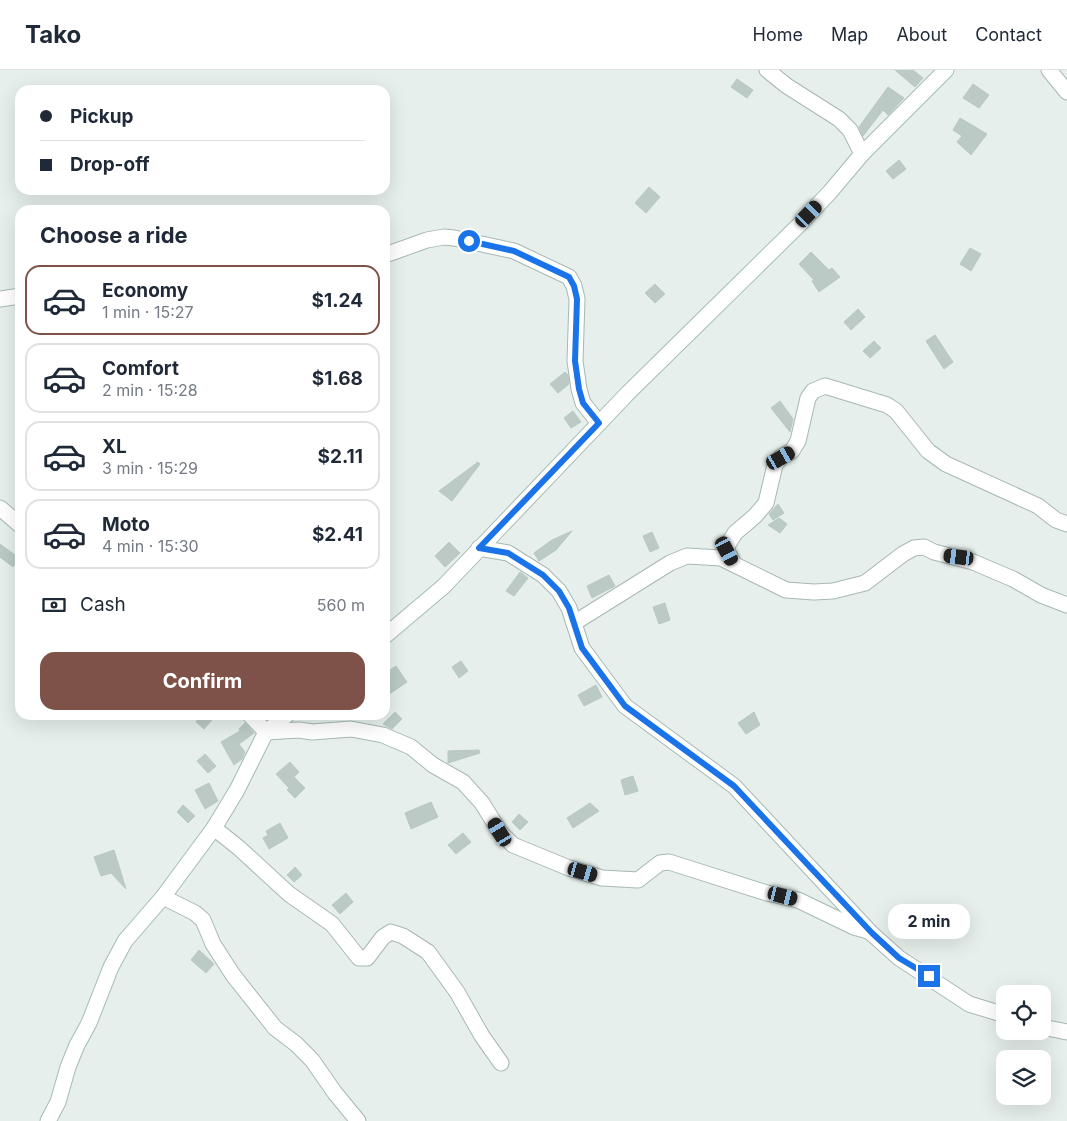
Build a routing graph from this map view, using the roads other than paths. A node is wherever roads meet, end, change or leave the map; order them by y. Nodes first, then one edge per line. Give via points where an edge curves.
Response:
1 (767, 70) edge
2 (946, 70) edge
3 (1049, 70) edge
4 (1067, 92) edge
5 (862, 154) junction
6 (390, 252) edge
7 (15, 297) edge
8 (0, 299) edge
9 (599, 423) junction
10 (0, 508) edge
11 (15, 521) edge
12 (1067, 524) edge
13 (479, 548) junction
14 (733, 562) junction
15 (1067, 605) edge
16 (574, 623) junction
17 (390, 632) edge
18 (255, 720) edge
19 (281, 720) edge
20 (266, 732) junction
21 (214, 828) junction
22 (163, 896) junction
23 (872, 933) junction
24 (996, 1012) edge
25 (1051, 1029) edge
26 (1067, 1032) edge
27 (501, 1063) dead end
28 (48, 1121) edge
29 (358, 1121) edge

1 - 5 street via 839,119 850,130
2 - 5 street
3 - 4 street
5 - 9 street via 799,225
6 - 9 street via 427,240 454,238 514,251 569,277 577,299 575,361 579,389 583,403
7 - 8 street
9 - 13 street
10 - 11 street
12 - 14 street via 1038,506 946,464 918,441 896,410 887,404 825,386 813,391 808,398 798,441 792,451 775,465 766,503 730,539 727,551
13 - 16 street via 508,553 543,575 559,591
13 - 17 street via 444,586
14 - 15 street via 786,590 833,591 865,582 903,554 924,547 973,562
14 - 16 street via 696,556 676,559
16 - 23 street via 582,648 625,706 734,786
18 - 20 street
19 - 20 street
20 - 21 street
20 - 23 street via 351,729 383,735 410,747 463,782 513,845 569,868 602,878 638,880 660,863 669,862 798,900
21 - 22 street
21 - 27 street via 289,894 332,924 358,958 367,958 391,932 428,952
22 - 28 street via 134,930 111,967
22 - 29 street via 203,920 213,944 233,975 275,1028 312,1060
23 - 24 street via 899,958 929,976 943,989 969,1004
25 - 26 street

